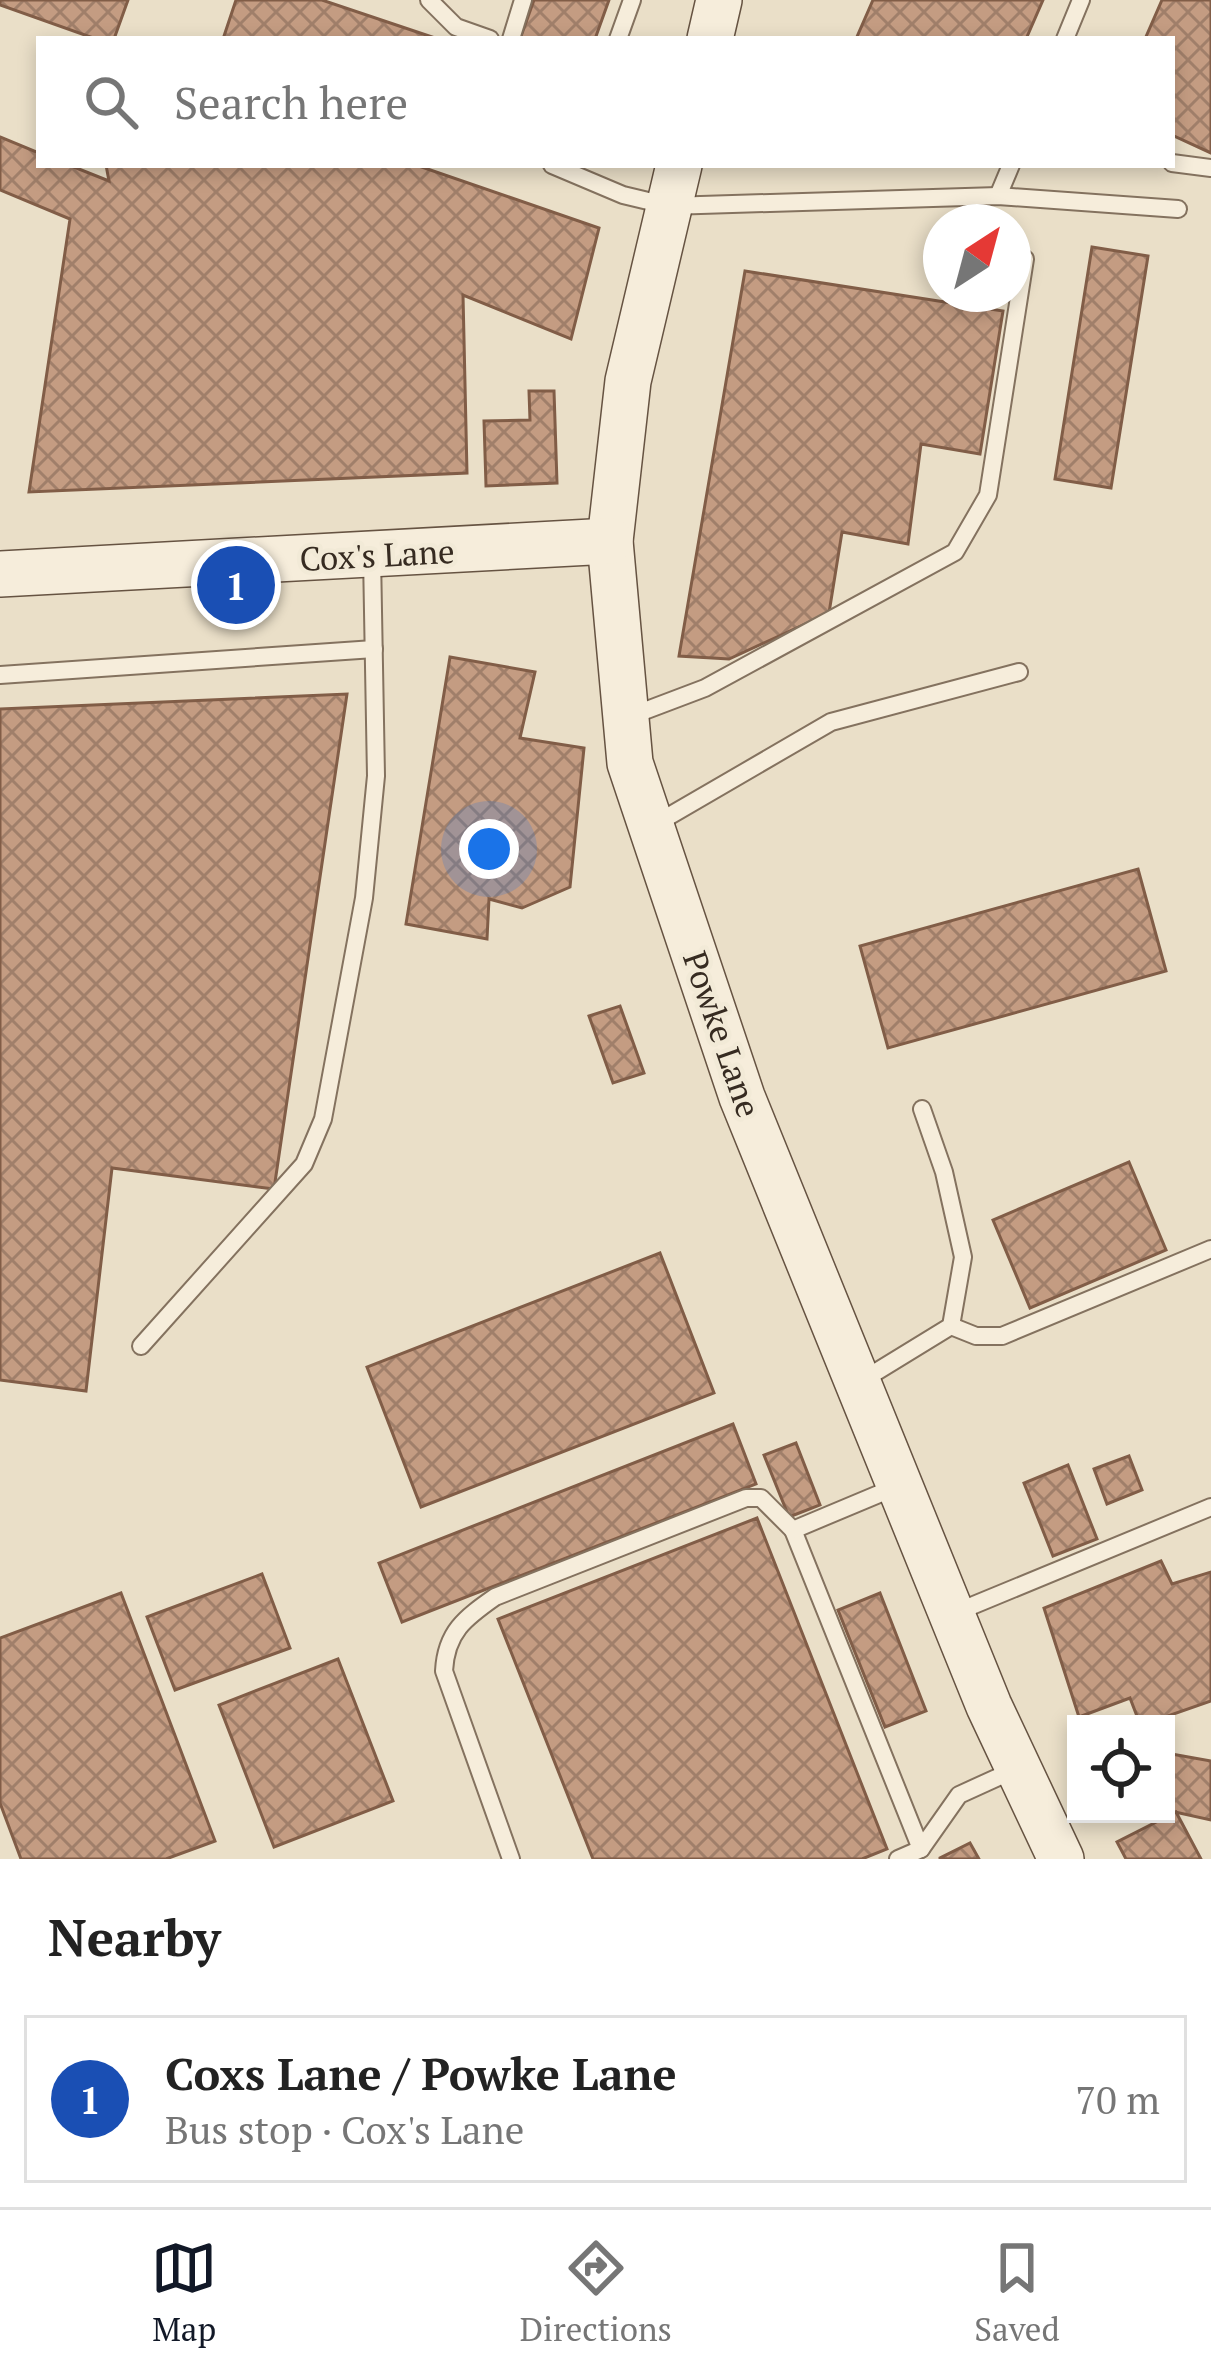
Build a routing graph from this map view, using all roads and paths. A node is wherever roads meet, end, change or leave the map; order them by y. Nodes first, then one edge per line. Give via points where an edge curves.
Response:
1 (429, 0) edge
2 (523, 0) edge
3 (632, 0) edge
4 (719, 0) edge
5 (1081, 0) edge
6 (481, 36) edge
7 (512, 36) edge
8 (619, 36) edge
9 (711, 36) edge
10 (1066, 36) edge
11 (1175, 163) edge
12 (559, 168) edge
13 (1010, 168) edge
14 (1211, 168) edge
15 (675, 186) edge
16 (998, 196) junction
17 (1178, 209) dead end
18 (1017, 312) edge
19 (610, 542) junction
20 (372, 555) junction
21 (0, 574) edge
22 (374, 649) junction
23 (1019, 672) dead end
24 (0, 675) edge
25 (625, 719) junction
26 (651, 826) junction
27 (922, 1109) dead end
28 (1211, 1249) edge
29 (950, 1326) junction
30 (141, 1346) dead end
31 (857, 1384) junction
32 (899, 1486) junction
33 (1211, 1508) edge
34 (793, 1530) junction
35 (951, 1614) junction
36 (1016, 1769) junction
37 (921, 1849) junction
38 (511, 1859) edge
39 (898, 1859) edge
40 (1061, 1859) edge

1 - 6 lane via 456,28
2 - 7 lane
3 - 8 lane
4 - 9 street
5 - 10 lane
11 - 14 lane
12 - 15 lane via 623,196
13 - 16 lane
15 - 16 lane
15 - 19 street, Powke Lane via 628,381
16 - 17 lane
18 - 25 lane via 988,495 955,552 705,688
19 - 20 street, Cox's Lane
19 - 25 street, Powke Lane
20 - 21 street, Cox's Lane
20 - 22 lane
22 - 24 lane
22 - 30 lane via 376,776 364,898 323,1119 304,1164
23 - 26 lane via 832,722
25 - 26 street, Powke Lane
26 - 31 street, Powke Lane via 742,1097
27 - 29 lane via 963,1257
28 - 29 lane via 1002,1336
29 - 31 lane
31 - 32 street, Powke Lane
32 - 34 lane
32 - 35 street, Powke Lane
33 - 35 lane
34 - 37 lane
34 - 38 lane via 761,1498 746,1498 495,1597 459,1622 444,1671
35 - 36 street, Powke Lane
36 - 37 lane via 958,1795
36 - 40 street, Powke Lane
37 - 39 lane

